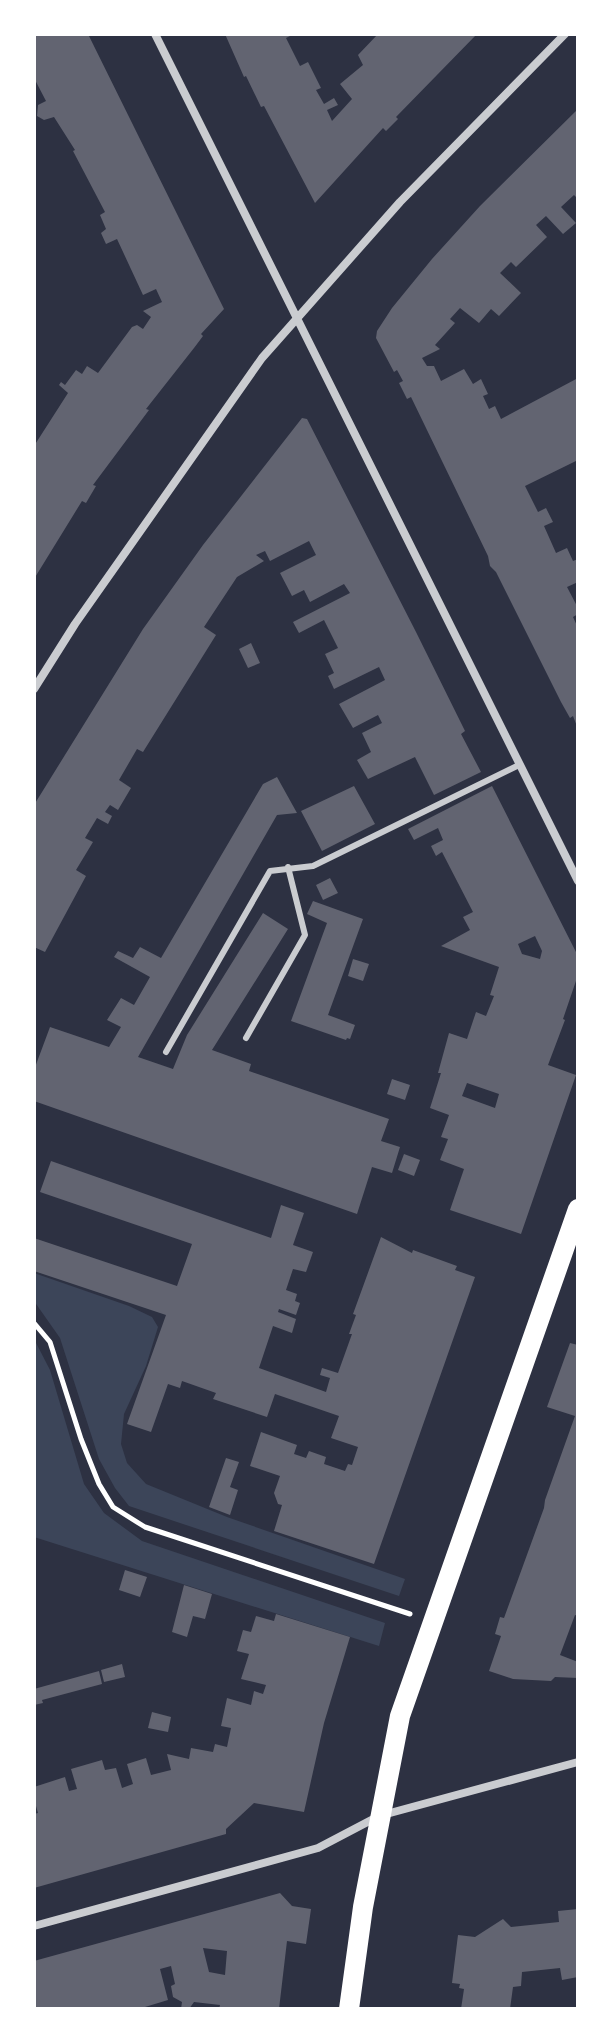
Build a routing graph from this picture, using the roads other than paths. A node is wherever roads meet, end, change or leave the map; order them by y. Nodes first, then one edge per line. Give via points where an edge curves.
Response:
1 (155, 34) edge
2 (565, 34) edge
3 (298, 317) junction
4 (34, 689) edge
5 (519, 765) junction
6 (288, 867) junction
7 (578, 881) edge
8 (246, 1038) dead end
9 (166, 1052) dead end
10 (578, 1209) edge
11 (578, 1762) edge
12 (379, 1816) junction
13 (34, 1926) edge
14 (349, 2009) edge

1 - 3 street
2 - 3 street via 400,202
3 - 4 street via 262,358
3 - 5 street
5 - 6 lane via 313,866
5 - 7 street
6 - 8 lane via 305,935
6 - 9 lane via 270,871
10 - 12 main road via 400,1716
11 - 12 street
12 - 13 street via 318,1848
12 - 14 main road

